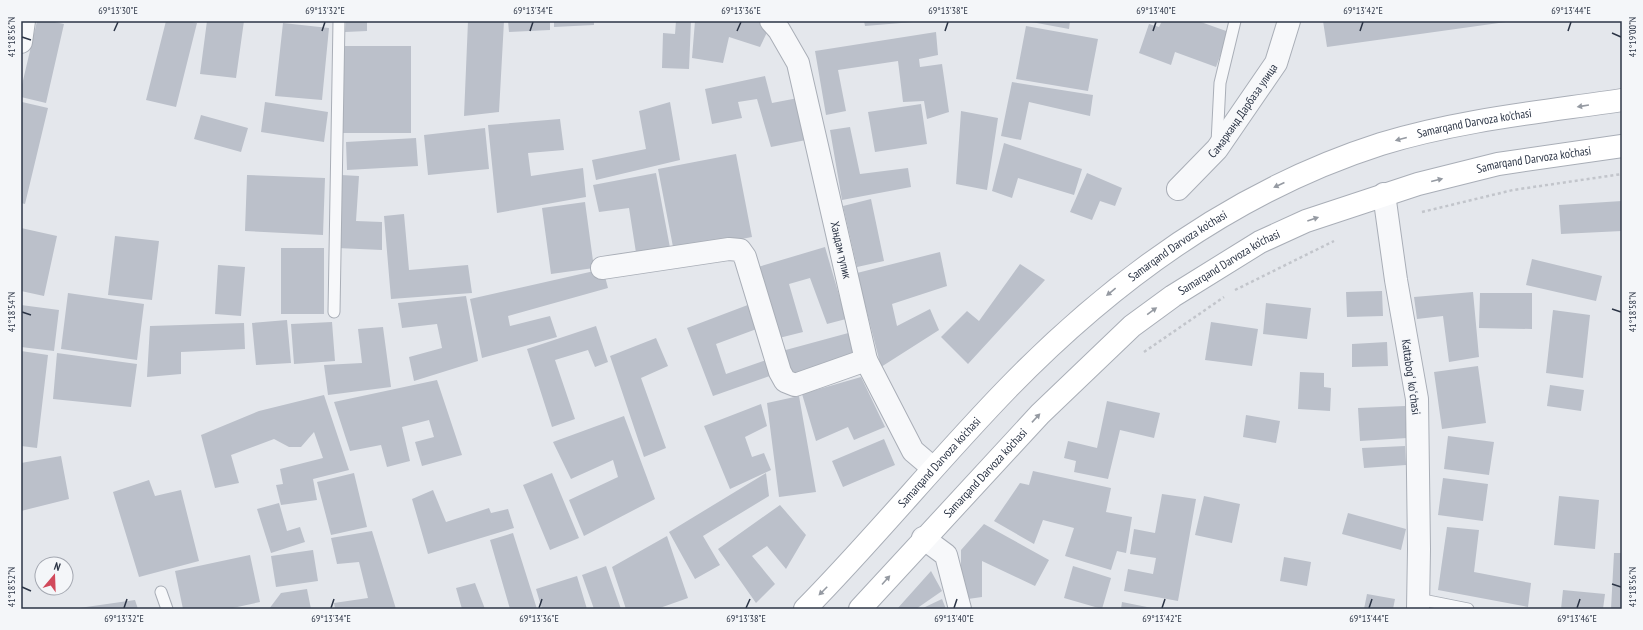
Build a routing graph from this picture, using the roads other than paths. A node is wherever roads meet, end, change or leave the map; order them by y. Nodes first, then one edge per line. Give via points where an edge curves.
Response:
1 (24, 21) edge
2 (339, 21) edge
3 (771, 21) edge
4 (1235, 21) edge
5 (1290, 21) edge
6 (21, 42) edge
7 (1622, 100) edge
8 (1622, 146) edge
9 (1217, 149) junction
10 (1178, 189) dead end
11 (1384, 194) junction
12 (602, 268) dead end
13 (334, 312) dead end
14 (866, 360) junction
15 (933, 468) junction
16 (923, 538) junction
17 (161, 592) dead end
18 (1418, 604) edge
19 (167, 609) edge
20 (805, 609) edge
21 (860, 609) edge
22 (960, 609) edge
23 (1468, 609) edge

1 - 6 street
2 - 13 lane
3 - 14 street, Хандам тупик via 798,63
4 - 9 lane via 1220,83
5 - 9 street, Самарканд Дарбаза улица via 1276,63
7 -> 15 main road, Samarqand Darvoza ko'chasi via 1489,119 1381,144 1272,188 1183,240 1098,303 1009,387
11 -> 8 main road, Samarqand Darvoza ko‘chasi via 1498,164
9 - 10 street, Самарканд Дарбаза улица
16 -> 11 main road, Samarqand Darvoza ko‘chasi via 1040,414 1132,326 1173,296 1260,242 1306,221
11 - 18 street, Kattabogʻ koʻchasi via 1417,399 1420,549
12 - 14 street via 729,249 740,250 745,257 785,382 795,385
14 - 15 street, Хандам тупик via 913,451
15 -> 20 main road, Samarqand Darvoza ko'chasi via 840,574
21 -> 16 main road, Samarqand Darvoza ko‘chasi
16 - 22 street via 946,555
17 - 19 lane
18 - 23 lane

